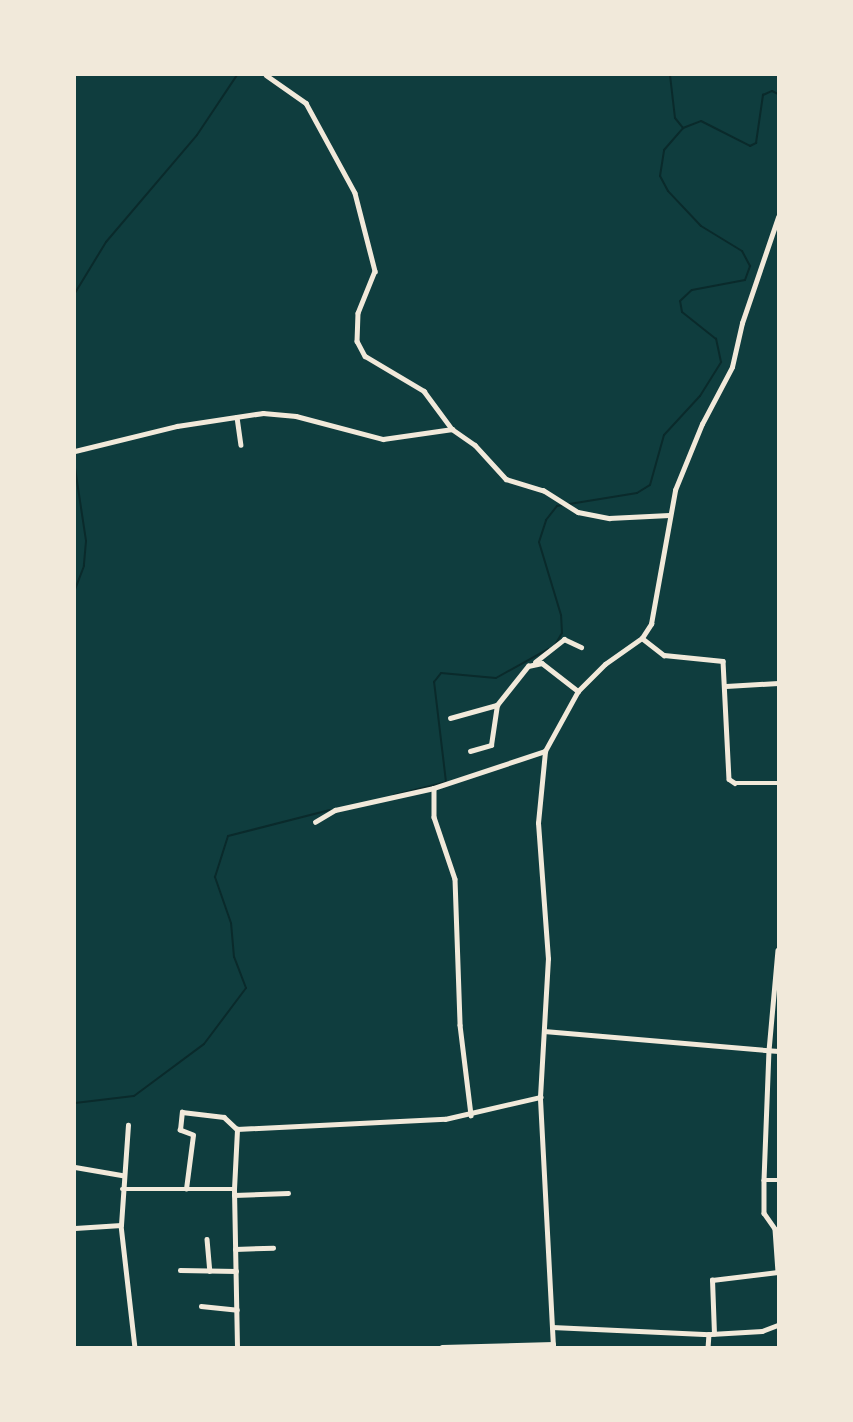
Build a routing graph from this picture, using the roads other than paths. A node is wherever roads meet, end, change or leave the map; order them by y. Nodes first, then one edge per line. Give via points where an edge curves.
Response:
1 (266, 75) edge
2 (778, 217) edge
3 (237, 417) junction
4 (452, 429) junction
5 (241, 445) dead end
6 (78, 450) edge
7 (669, 515) junction
8 (642, 638) junction
9 (581, 647) dead end
10 (536, 662) junction
11 (778, 683) edge
12 (726, 686) junction
13 (578, 691) junction
14 (497, 705) junction
15 (450, 718) dead end
16 (470, 751) dead end
17 (544, 751) junction
18 (778, 783) edge
19 (434, 788) junction
20 (315, 822) dead end
21 (778, 950) edge
22 (544, 1031) junction
23 (769, 1050) junction
24 (778, 1051) edge
25 (540, 1097) junction
26 (471, 1115) junction
27 (128, 1125) dead end
28 (237, 1129) junction
29 (75, 1167) edge
30 (122, 1175) junction
31 (764, 1180) junction
32 (778, 1180) edge
33 (122, 1189) junction
34 (186, 1189) junction
35 (234, 1192) junction
36 (288, 1193) dead end
37 (121, 1225) junction
38 (75, 1228) edge
39 (207, 1239) dead end
40 (273, 1248) dead end
41 (235, 1249) junction
42 (180, 1270) dead end
43 (210, 1271) junction
44 (236, 1271) junction
45 (778, 1272) edge
46 (201, 1306) dead end
47 (237, 1310) junction
48 (778, 1325) edge
49 (552, 1327) junction
50 (711, 1334) junction
51 (553, 1345) edge
52 (135, 1347) edge
53 (237, 1347) edge
54 (442, 1347) edge
55 (708, 1347) edge

1 - 4 street via 306,103 355,193 375,271 358,313 360,350 424,391
2 - 7 street via 742,322 732,367 684,464
3 - 4 street via 262,413 296,416 383,440
3 - 5 street
3 - 6 street via 106,440
4 - 7 street via 476,445 506,479 558,499 578,512 609,518
7 - 8 street via 656,605
8 - 12 street via 664,655 723,661
8 - 13 street via 605,664
9 - 10 street via 564,639
10 - 13 street
10 - 14 street via 509,685
11 - 12 street
12 - 18 street via 729,779 735,783
13 - 17 street
14 - 15 street
14 - 16 street via 491,744
17 - 19 street
17 - 22 street via 538,823 548,960
19 - 20 street via 335,810
19 - 26 street via 434,817 455,879 460,1025
21 - 23 street
22 - 23 street
22 - 25 street
23 - 24 street
23 - 31 street
25 - 26 street
25 - 49 street
26 - 28 street
27 - 30 street
28 - 34 street via 224,1117 182,1112 180,1130 192,1134
28 - 35 street
29 - 30 street
30 - 33 street
31 - 32 street
31 - 45 street via 765,1215 775,1229
33 - 34 street
33 - 37 street
34 - 35 street
35 - 36 street
35 - 41 street
37 - 38 street
37 - 52 street
39 - 43 street
40 - 41 street
41 - 44 street
42 - 43 street
43 - 44 street
44 - 47 street
45 - 50 street via 712,1280
46 - 47 street
47 - 53 street
48 - 50 street via 762,1331
49 - 50 street
49 - 51 street
50 - 55 street
51 - 54 street

